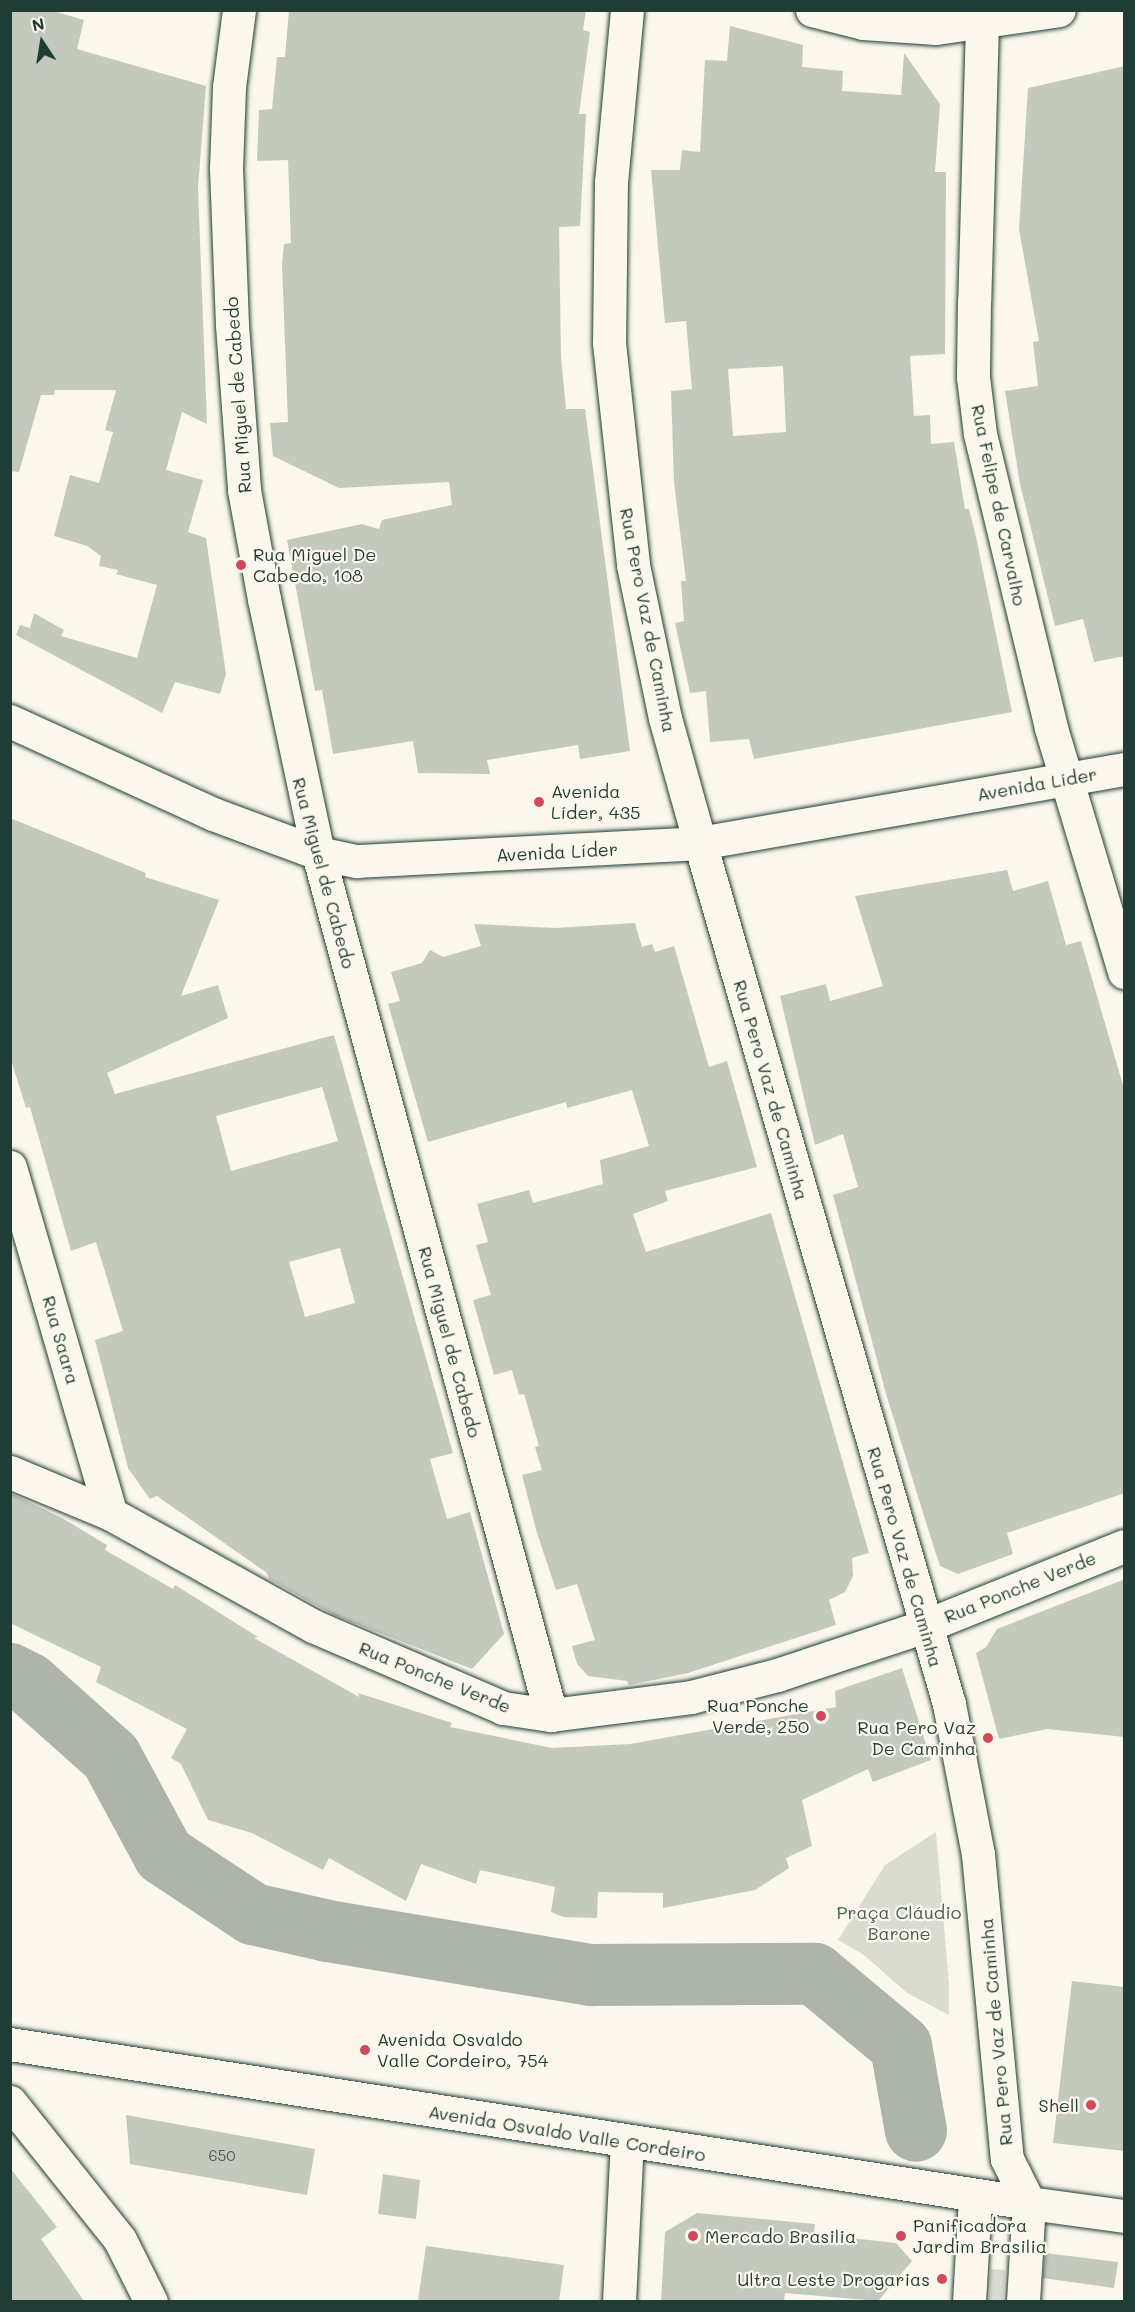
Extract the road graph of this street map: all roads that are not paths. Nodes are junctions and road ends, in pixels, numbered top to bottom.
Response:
1 (239, 10) edge
2 (627, 10) edge
3 (812, 10) edge
4 (1059, 10) edge
5 (982, 23) junction
6 (13, 727) edge
7 (1125, 769) edge
8 (1068, 779) junction
9 (700, 843) junction
10 (318, 853) junction
11 (1125, 972) edge
12 (10, 1167) edge
13 (10, 1472) edge
14 (111, 1514) junction
15 (1125, 1546) edge
16 (925, 1626) junction
17 (551, 1715) junction
18 (10, 2044) edge
19 (10, 2102) edge
20 (627, 2141) junction
21 (1007, 2159) junction
22 (975, 2197) junction
23 (1029, 2203) junction
24 (1125, 2216) edge
25 (151, 2301) edge
26 (619, 2301) edge
27 (969, 2301) edge
28 (1023, 2301) edge

1 - 10 street, Rua Miguel de Cabedo
2 - 9 street, Rua Pero Vaz de Caminha
3 - 5 street
4 - 5 street
5 - 8 street, Rua Felipe de Carvalho
6 - 10 street, Avenida Líder
7 - 8 street, Avenida Líder
8 - 9 street, Avenida Líder
8 - 11 street, Rua Felipe de Carvalho
9 - 10 street, Avenida Líder
9 - 16 street, Rua Pero Vaz de Caminha
10 - 17 street, Rua Miguel de Cabedo
12 - 14 street, Rua Saara
13 - 14 street, Rua Ponche Verde
14 - 17 street, Rua Ponche Verde
15 - 16 street, Rua Ponche Verde
16 - 17 street, Rua Ponche Verde
16 - 21 street, Rua Pero Vaz de Caminha
18 - 20 street, Avenida Osvaldo Valle Cordeiro
19 - 25 street
20 - 22 street, Avenida Osvaldo Valle Cordeiro
20 - 26 street
21 - 22 street, Rua Pero Vaz de Caminha
21 - 23 street, Rua Pero Vaz de Caminha
22 - 23 street, Avenida Osvaldo Valle Cordeiro
22 - 27 street
23 - 24 street, Avenida Osvaldo Valle Cordeiro
23 - 28 street

